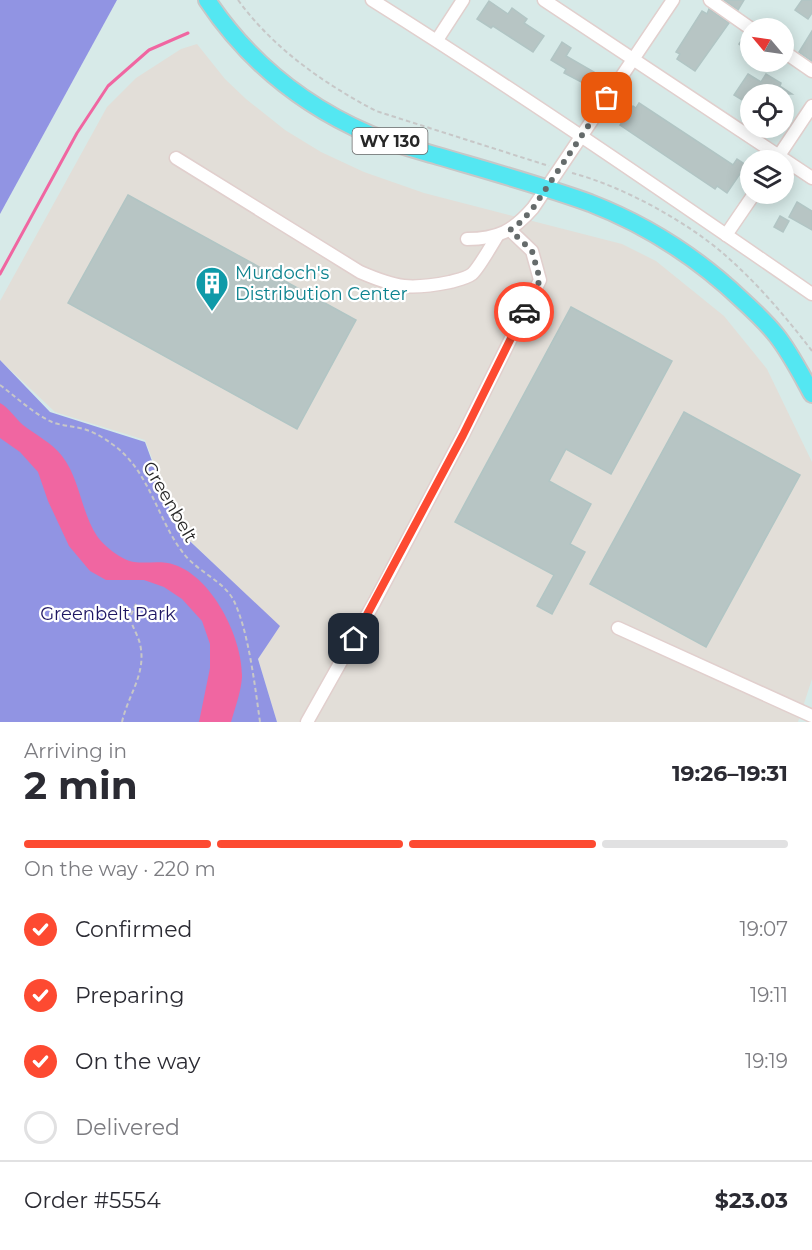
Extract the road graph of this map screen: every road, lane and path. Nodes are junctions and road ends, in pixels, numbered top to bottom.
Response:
1 (207, 0) edge
2 (372, 0) edge
3 (463, 0) edge
4 (544, 0) edge
5 (673, 0) edge
6 (710, 0) edge
7 (740, 21) edge
8 (437, 40) junction
9 (633, 59) junction
10 (794, 59) edge
11 (812, 71) edge
12 (812, 106) edge
13 (581, 136) junction
14 (765, 150) edge
15 (782, 150) edge
16 (176, 159) dead end
17 (794, 168) edge
18 (812, 178) edge
19 (546, 188) junction
20 (747, 204) edge
21 (504, 233) junction
22 (726, 235) junction
23 (467, 239) dead end
24 (812, 294) edge
25 (0, 385) edge
26 (812, 394) edge
27 (136, 604) dead end
28 (618, 628) dead end
29 (812, 716) edge
30 (313, 719) edge
31 (122, 722) edge
32 (260, 722) edge

1 - 19 main road, WY 130
2 - 8 street
3 - 8 street
4 - 9 street
5 - 9 street
6 - 7 street
8 - 13 street
9 - 13 street
9 - 14 street
10 - 11 street
12 - 15 street
13 - 19 street
13 - 22 street
16 - 21 street
17 - 18 street
19 - 21 street
19 - 26 main road, WY 130
20 - 22 street
21 - 23 street
21 - 30 street
22 - 24 street
25 - 32 path, Greenbelt
27 - 31 path
28 - 29 street

